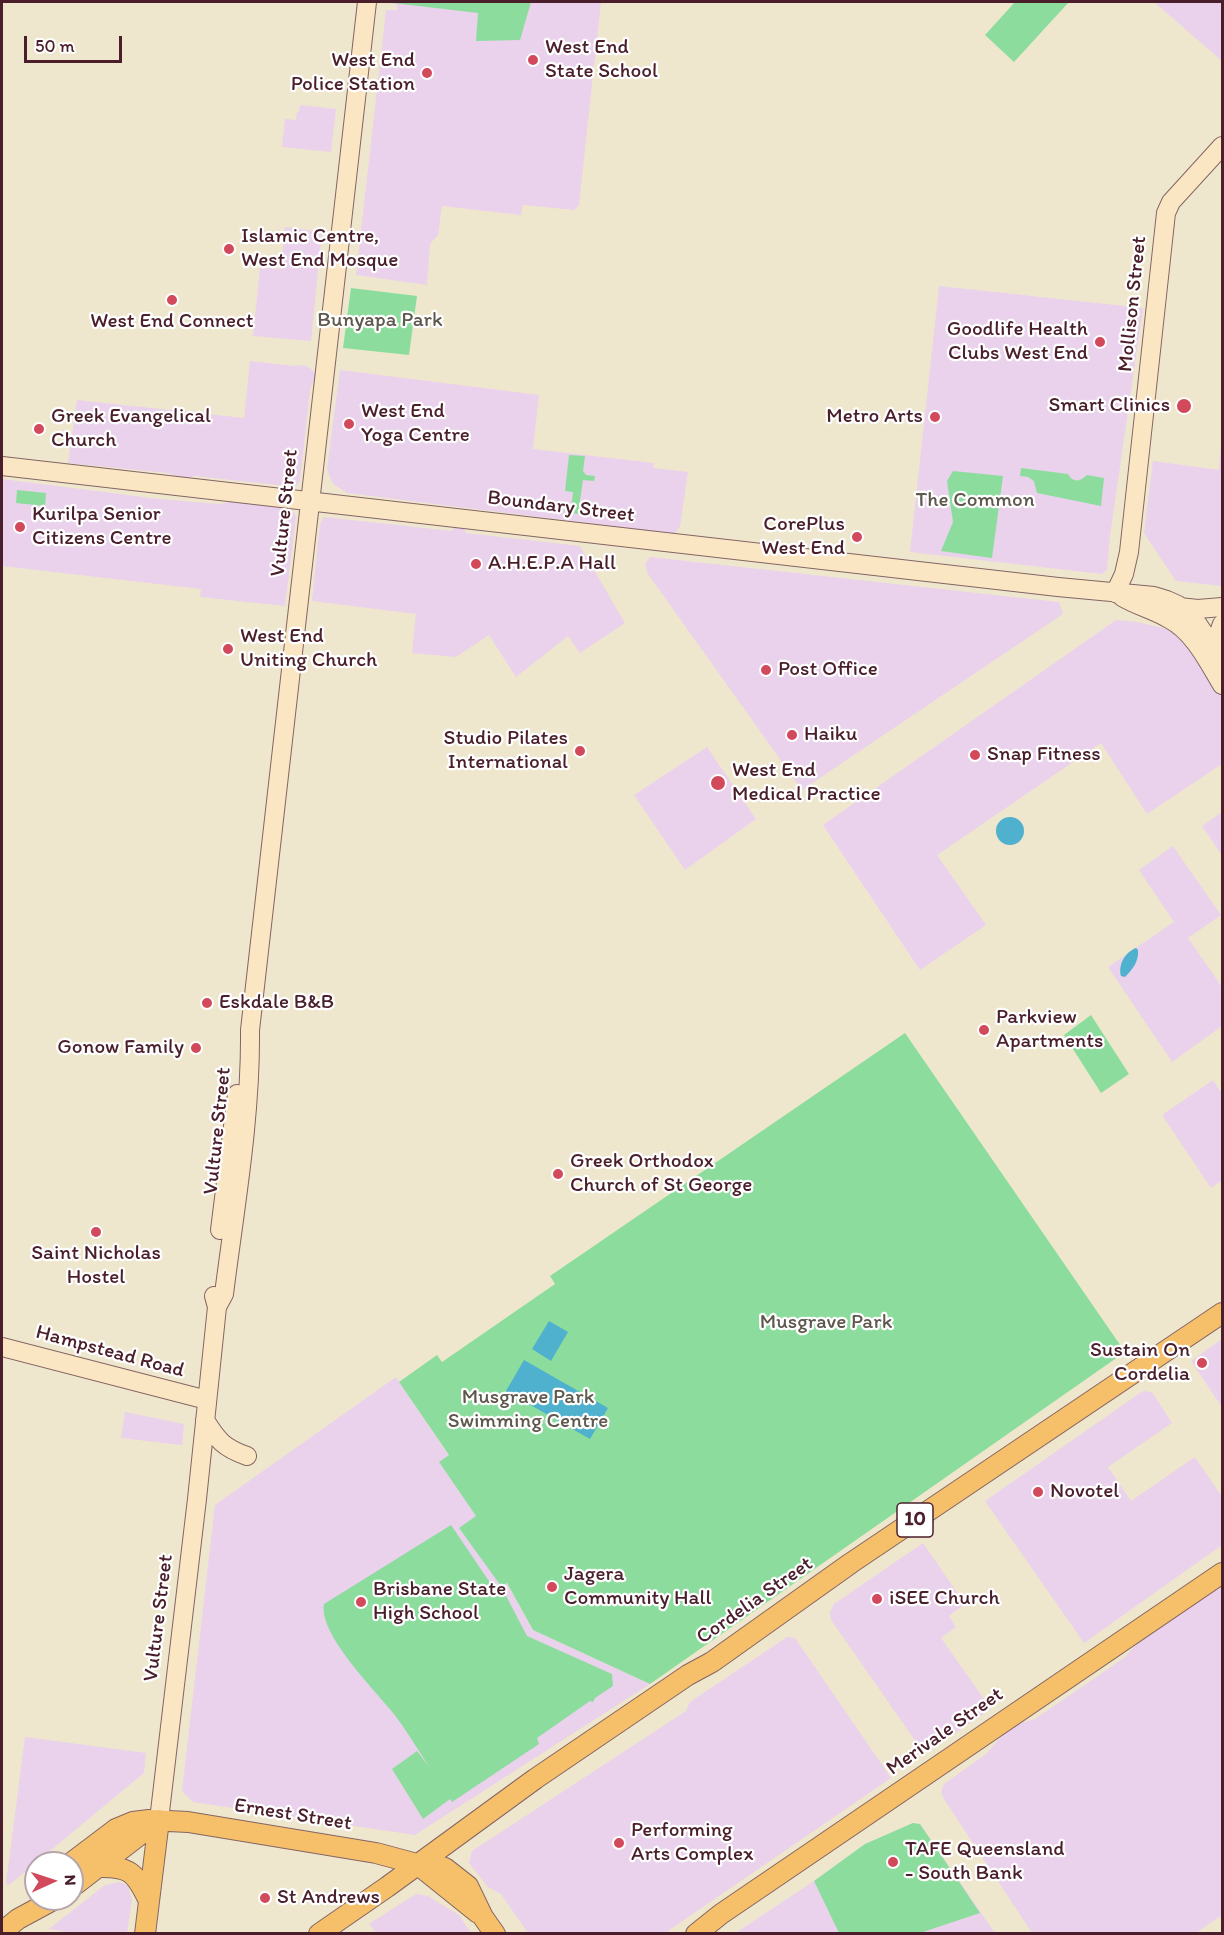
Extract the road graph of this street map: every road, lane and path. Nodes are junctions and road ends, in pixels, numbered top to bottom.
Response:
1 (366, 2) edge
2 (1222, 146) edge
3 (2, 466) edge
4 (310, 500) junction
5 (1115, 593) junction
6 (1179, 607) junction
7 (1222, 608) edge
8 (1222, 624) edge
9 (1220, 656) edge
10 (1222, 685) edge
11 (1222, 1313) edge
12 (2, 1347) edge
13 (207, 1400) junction
14 (205, 1420) junction
15 (247, 1456) dead end
16 (1222, 1573) edge
17 (159, 1820) junction
18 (84, 1853) edge
19 (417, 1864) junction
20 (98, 1867) junction
21 (84, 1878) edge
22 (148, 1899) junction
23 (24, 1911) edge
24 (33, 1911) edge
25 (18, 1919) junction
26 (2, 1932) edge
27 (145, 1934) edge
28 (319, 1934) edge
29 (495, 1934) edge
30 (696, 1934) edge

1 - 4 main road, Vulture Street
2 - 5 main road, Mollison Street
3 - 4 main road, Boundary Street
4 - 5 main road, Boundary Street
4 - 13 main road, Vulture Street
5 - 6 main road, Boundary Street
5 - 10 main road
6 - 7 main road
6 - 9 main road
8 - 9 main road
11 - 19 main road, Cordelia Street / 10
12 - 13 main road, Hampstead Road
13 - 14 main road, Vulture Street
14 - 15 main road
14 - 17 main road, Vulture Street
16 - 30 main road, Merivale Street
17 - 18 main road, Ernest Street
17 - 19 main road, Ernest Street
17 - 20 main road
17 - 22 main road, Vulture Street
19 - 28 main road, Cordelia Street / 10
19 - 29 main road, Ernest Street
20 - 21 main road
20 - 22 main road
22 - 27 main road, Vulture Street
23 - 25 main road
24 - 25 main road
25 - 26 main road

